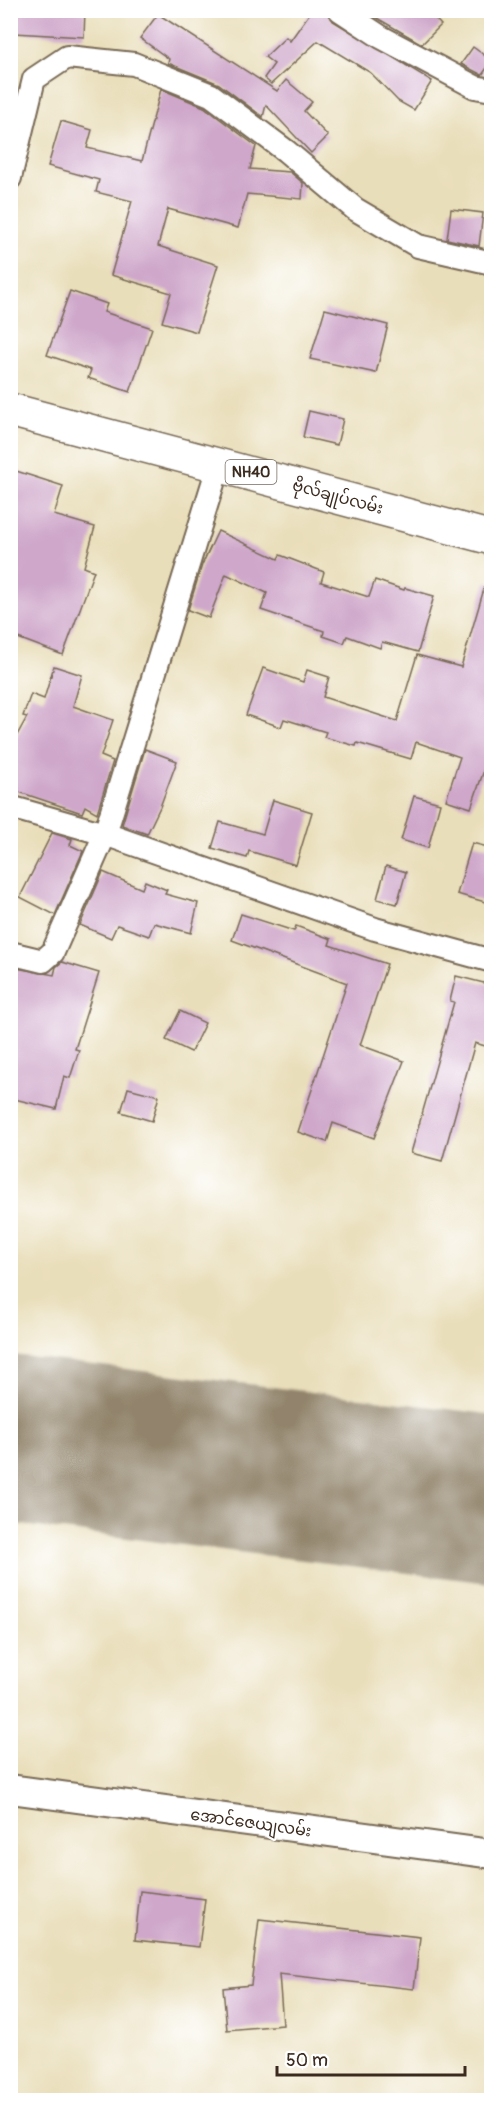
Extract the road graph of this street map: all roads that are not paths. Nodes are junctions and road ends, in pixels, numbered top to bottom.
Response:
1 (339, 10) edge
2 (492, 90) edge
3 (10, 178) edge
4 (492, 263) edge
5 (10, 410) edge
6 (219, 464) junction
7 (492, 538) edge
8 (10, 807) edge
9 (105, 834) junction
10 (10, 953) edge
11 (492, 961) edge
12 (10, 1790) edge
13 (492, 1854) edge

1 - 2 street
3 - 4 street
5 - 6 highway, ဗိုလ်ချုပ်လမ်း / NH40
6 - 7 highway, ဗိုလ်ချုပ်လမ်း / NH40
6 - 9 street
8 - 9 street
9 - 10 street
9 - 11 street
12 - 13 street, အောင်ဇေယျလမ်း

